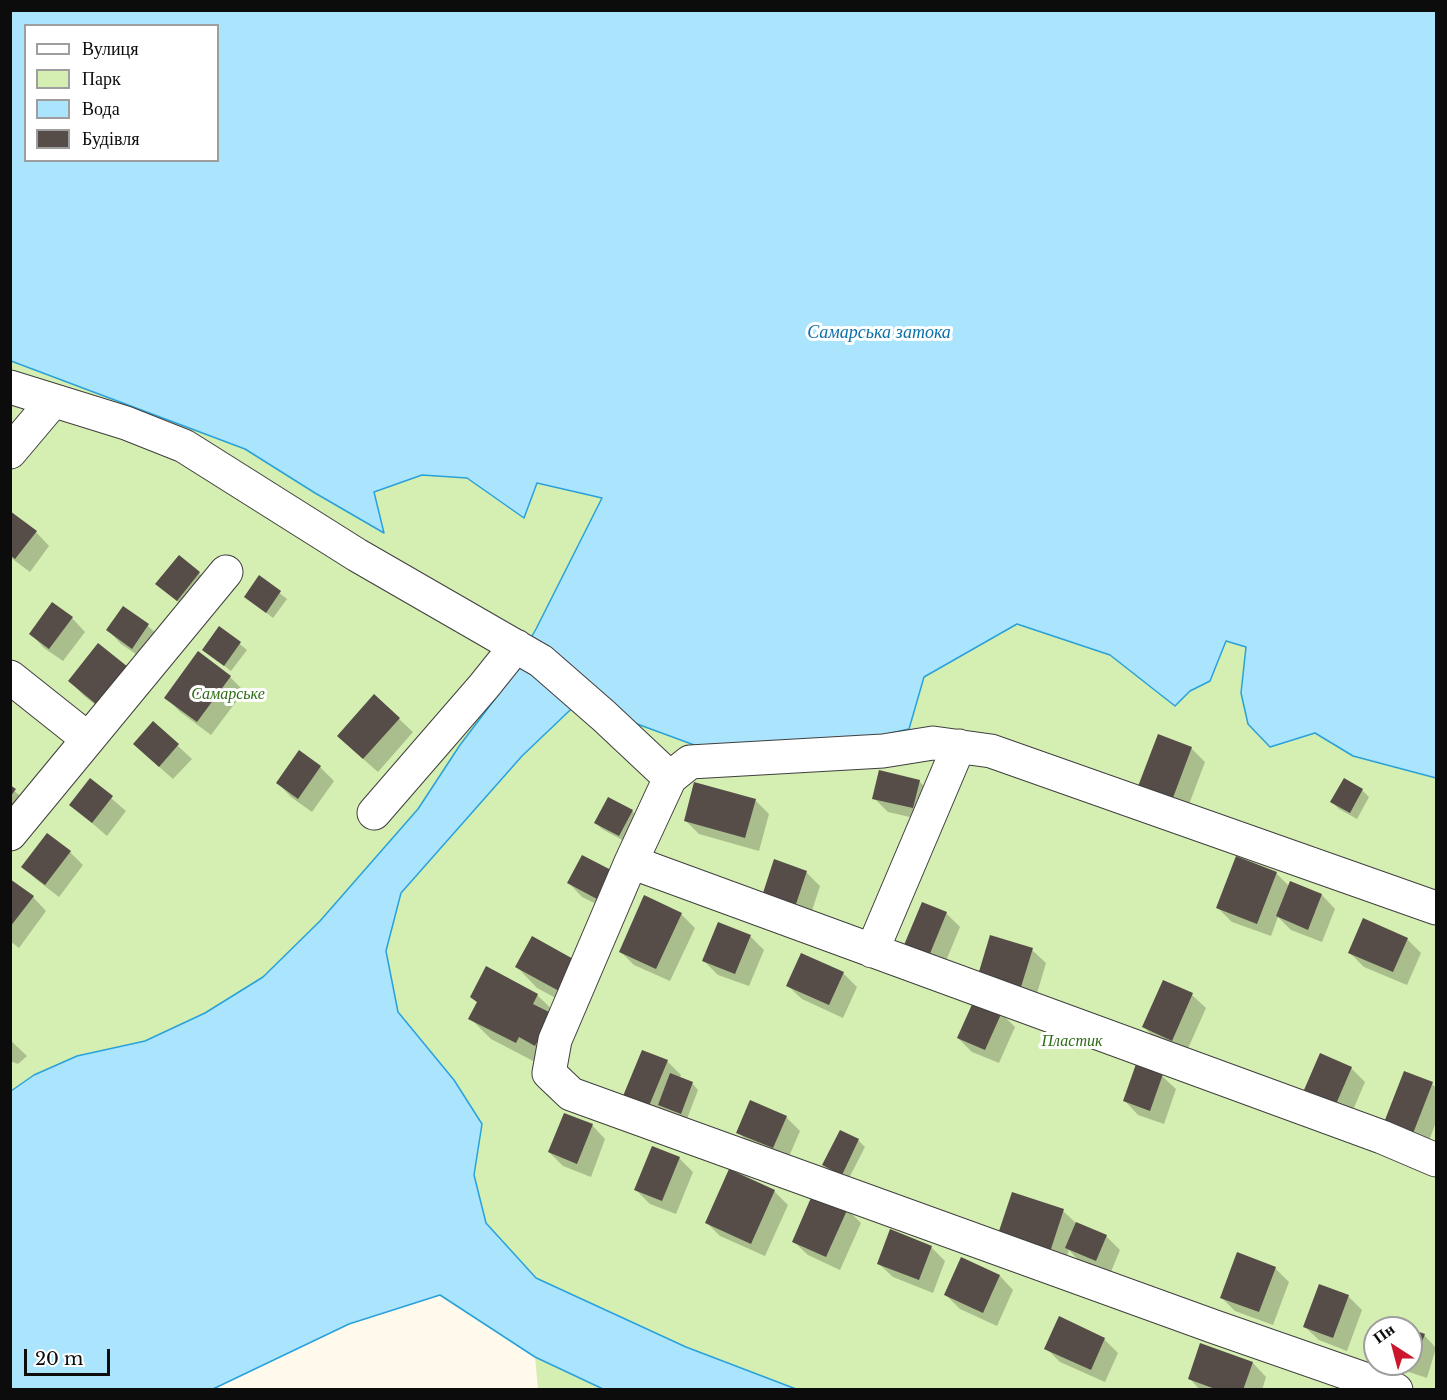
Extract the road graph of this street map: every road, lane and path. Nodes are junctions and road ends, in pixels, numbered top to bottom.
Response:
1 (10, 387) edge
2 (53, 401) junction
3 (10, 452) edge
4 (226, 572) dead end
5 (529, 653) junction
6 (10, 676) edge
7 (87, 740) junction
8 (959, 746) junction
9 (670, 778) junction
10 (374, 813) dead end
11 (10, 834) edge
12 (631, 862) junction
13 (1437, 908) edge
14 (872, 951) junction
15 (1437, 1160) edge
16 (1396, 1389) edge

1 - 2 lane
2 - 3 lane
2 - 5 lane
4 - 7 lane
5 - 9 lane
5 - 10 lane
6 - 7 lane
7 - 11 lane
8 - 9 lane
8 - 13 lane
8 - 14 lane
9 - 12 lane
12 - 14 lane
12 - 16 lane
14 - 15 lane

